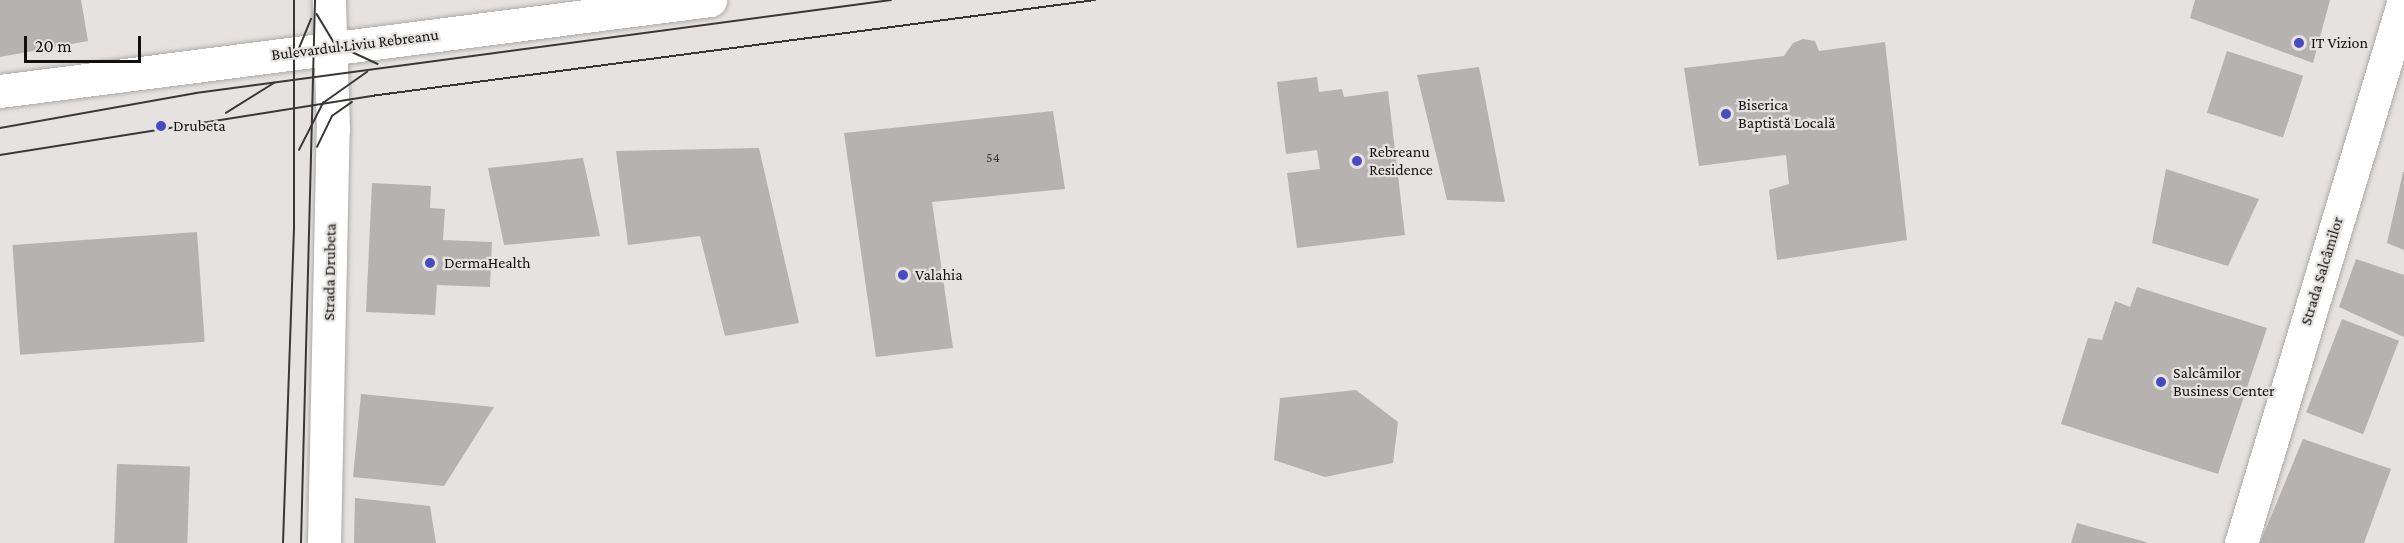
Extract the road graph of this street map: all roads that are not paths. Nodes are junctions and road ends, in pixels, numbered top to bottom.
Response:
1 (329, 0) edge
2 (710, 0) edge
3 (2404, 0) edge
4 (331, 47) junction
5 (0, 91) edge
6 (324, 543) edge
7 (2241, 543) edge

1 - 4 street, Strada Drubeta
2 - 4 street, Bulevardul Liviu Rebreanu
3 - 7 street, Strada Salcâmilor
4 - 5 street, Bulevardul Liviu Rebreanu
4 - 6 street, Strada Drubeta

